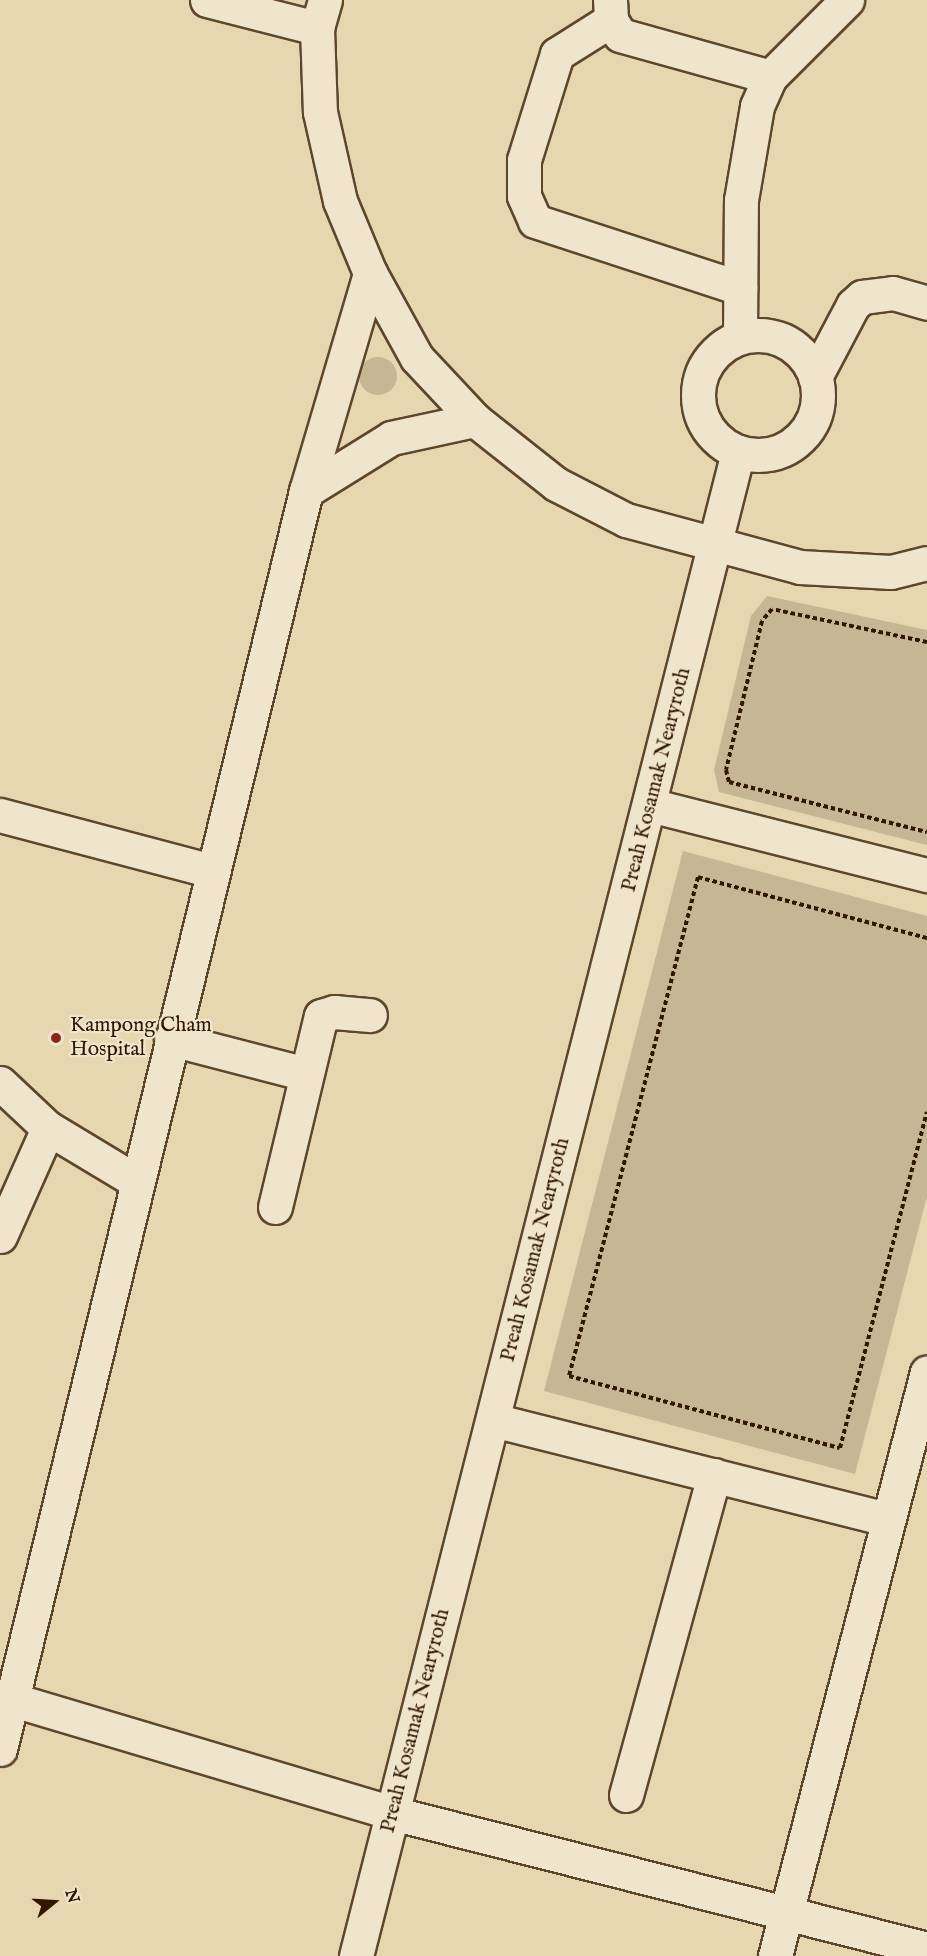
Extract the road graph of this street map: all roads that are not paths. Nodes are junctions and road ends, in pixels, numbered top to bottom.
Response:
1 (207, 0) edge
2 (847, 0) edge
3 (611, 10) edge
4 (321, 14) edge
5 (770, 77) junction
6 (370, 273) junction
7 (740, 288) junction
8 (927, 303) edge
9 (740, 337) junction
10 (815, 377) junction
11 (475, 420) junction
12 (738, 452) junction
13 (306, 490) junction
14 (717, 545) junction
15 (927, 563) edge
16 (650, 805) junction
17 (0, 816) edge
18 (212, 871) junction
19 (927, 875) edge
20 (370, 1015) dead end
21 (171, 1039) junction
22 (306, 1074) junction
23 (0, 1083) edge
24 (48, 1128) junction
25 (136, 1181) junction
26 (8, 1203) edge
27 (275, 1207) dead end
28 (0, 1236) edge
29 (927, 1372) edge
30 (493, 1420) junction
31 (714, 1476) junction
32 (888, 1519) junction
33 (7, 1698) edge
34 (0, 1749) edge
35 (626, 1795) dead end
36 (392, 1813) junction
37 (786, 1913) junction
38 (927, 1949) edge
39 (356, 1956) edge
40 (775, 1956) edge

1 - 4 street
2 - 5 street
3 - 5 street
3 - 7 street
4 - 6 street
5 - 7 street
6 - 11 street
6 - 13 street
7 - 9 street
8 - 10 street
9 - 10 street
9 - 12 street
10 - 12 street
11 - 13 street
11 - 14 street
12 - 14 street, Preah Kosamak Nearyroth
13 - 18 street
14 - 15 street
14 - 16 street, Preah Kosamak Nearyroth
16 - 19 street
16 - 30 street, Preah Kosamak Nearyroth
17 - 18 street
18 - 21 street
20 - 22 street
21 - 22 street
21 - 25 street
22 - 27 street
23 - 24 street
24 - 25 street
24 - 26 street
25 - 33 street
26 - 28 street
29 - 32 street
30 - 31 street
30 - 36 street, Preah Kosamak Nearyroth
31 - 32 street
31 - 35 street
32 - 37 street
33 - 34 street
33 - 36 street
36 - 37 street
36 - 39 street, Preah Kosamak Nearyroth
37 - 38 street
37 - 40 street

